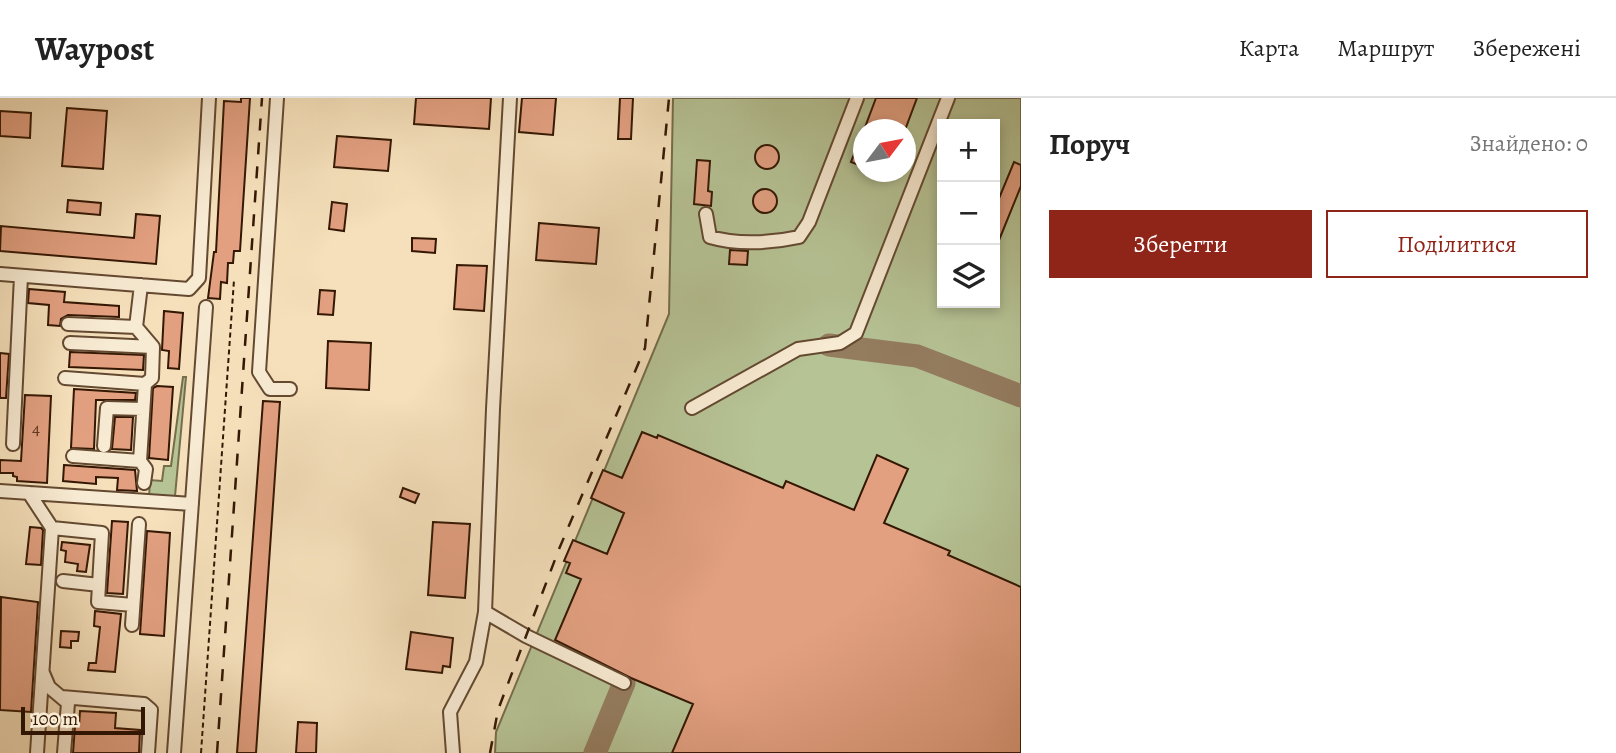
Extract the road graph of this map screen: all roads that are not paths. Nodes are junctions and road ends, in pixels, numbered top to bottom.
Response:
1 (209, 98) edge
2 (277, 98) edge
3 (510, 98) edge
4 (857, 98) edge
5 (948, 98) edge
6 (706, 214) dead end
7 (0, 274) edge
8 (21, 276) junction
9 (141, 285) junction
10 (206, 307) dead end
11 (68, 324) dead end
12 (136, 327) junction
13 (70, 342) dead end
14 (153, 347) junction
15 (65, 378) dead end
16 (145, 384) junction
17 (290, 389) dead end
18 (0, 402) edge
19 (15, 404) junction
20 (691, 408) dead end
21 (143, 409) junction
22 (13, 444) dead end
23 (104, 446) dead end
24 (73, 456) dead end
25 (148, 466) junction
26 (144, 483) dead end
27 (0, 491) edge
28 (29, 493) junction
29 (192, 504) junction
30 (139, 524) dead end
31 (52, 528) junction
32 (63, 581) dead end
33 (99, 585) junction
34 (133, 604) junction
35 (485, 612) junction
36 (132, 625) dead end
37 (42, 671) junction
38 (624, 683) dead end
39 (62, 697) junction
40 (452, 752) edge
41 (37, 753) edge
42 (64, 753) edge
43 (148, 753) edge
44 (174, 753) edge
45 (438, 753) edge

1 - 9 street
2 - 17 street
3 - 35 street
4 - 6 street
5 - 20 street
7 - 8 street
8 - 9 street
8 - 19 street
9 - 12 street
10 - 29 street
11 - 12 street
12 - 14 street
13 - 14 street
14 - 16 street
15 - 16 street
16 - 21 street
18 - 19 street
19 - 22 street
21 - 23 street
21 - 25 street
24 - 25 street
25 - 26 street
27 - 28 street
28 - 29 street
28 - 31 street
29 - 44 street
30 - 34 street
31 - 33 street
31 - 37 street
32 - 33 street
33 - 34 street
34 - 36 street
35 - 38 street
35 - 40 street
37 - 39 street
37 - 41 street
39 - 42 street
39 - 43 street
40 - 45 street

